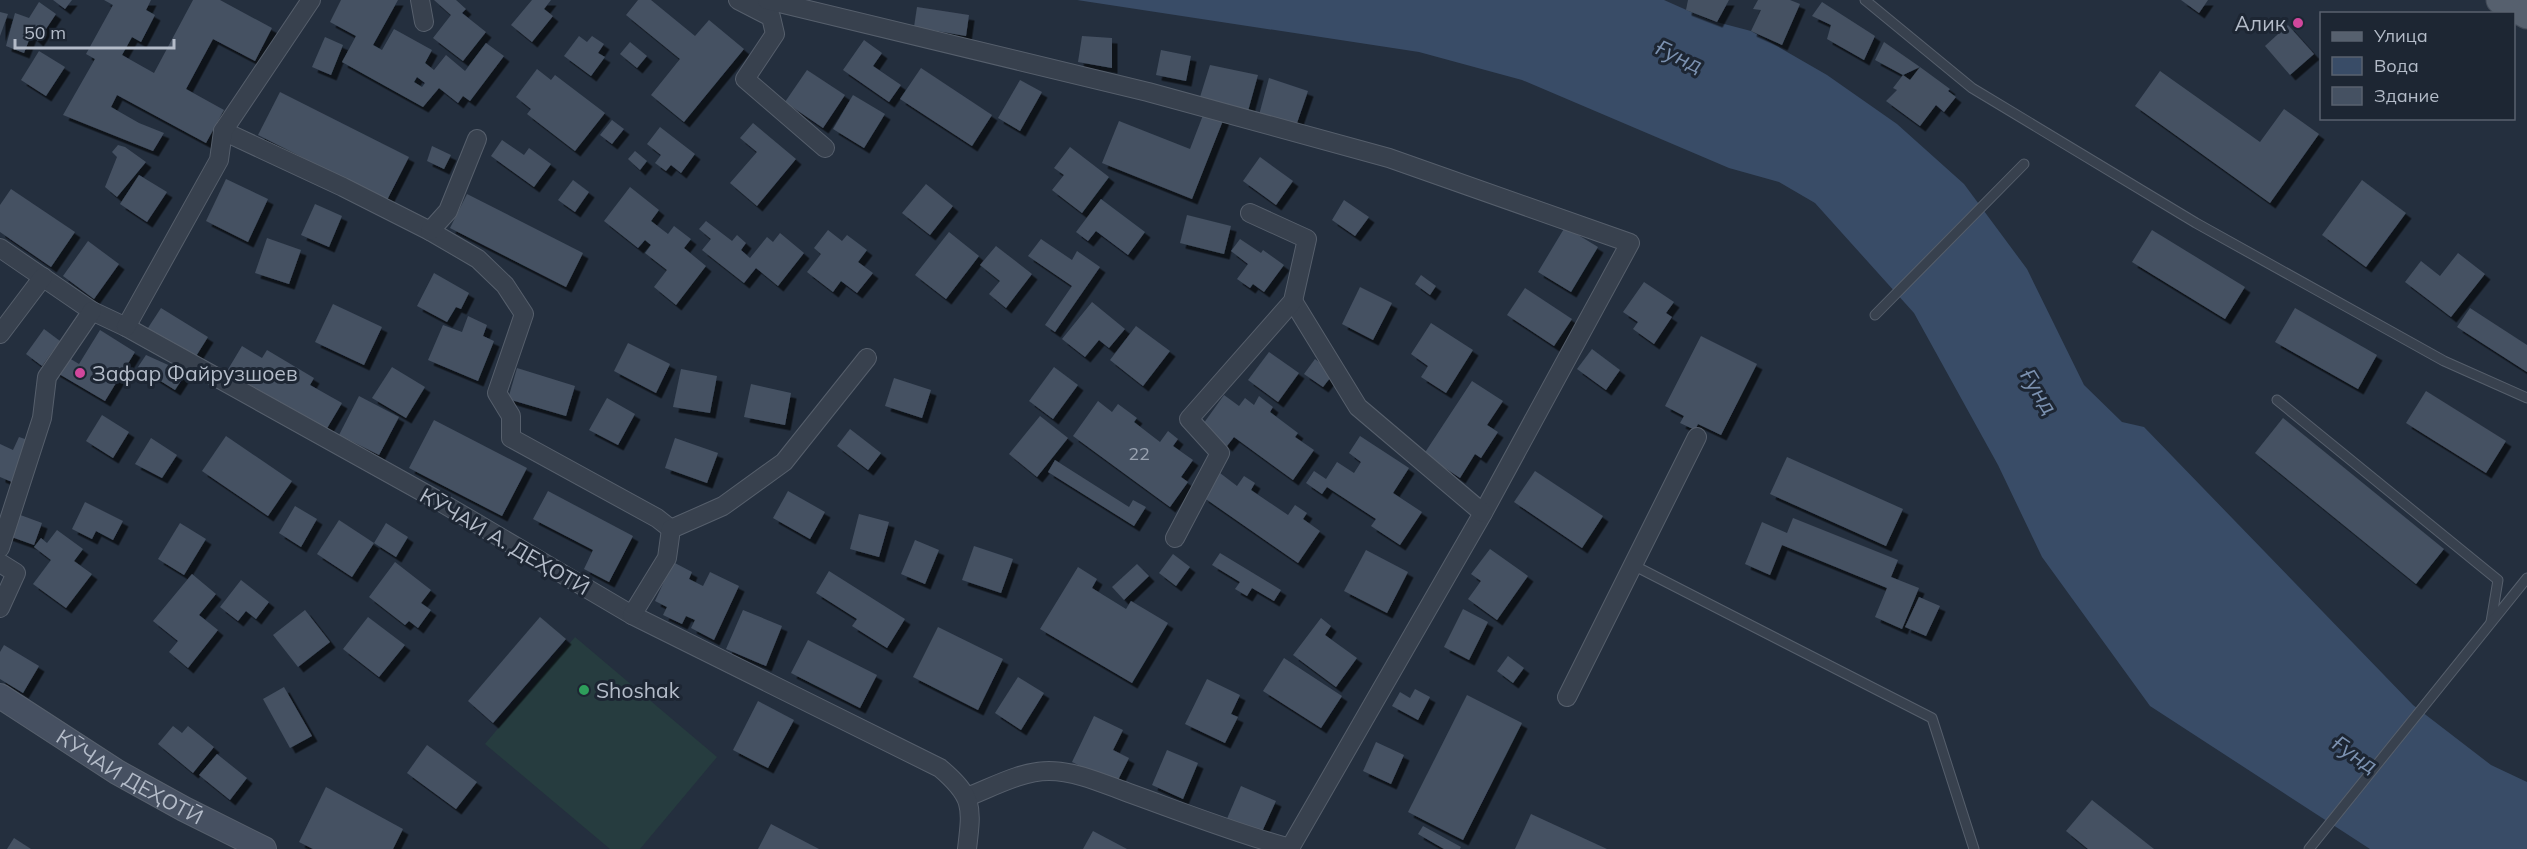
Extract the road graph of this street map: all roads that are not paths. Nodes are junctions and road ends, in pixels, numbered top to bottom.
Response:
1 (311, 0) edge
2 (420, 0) edge
3 (738, 0) edge
4 (767, 0) edge
5 (1865, 0) edge
6 (2500, 0) edge
7 (2527, 15) edge
8 (424, 22) dead end
9 (223, 131) junction
10 (477, 139) dead end
11 (825, 148) dead end
12 (2024, 164) dead end
13 (1250, 213) dead end
14 (430, 231) junction
15 (0, 248) edge
16 (43, 277) junction
17 (1293, 301) junction
18 (92, 311) junction
19 (1875, 315) dead end
20 (126, 327) junction
21 (0, 334) edge
22 (867, 358) dead end
23 (2527, 398) edge
24 (2277, 400) dead end
25 (1697, 437) dead end
26 (1484, 513) junction
27 (671, 529) junction
28 (1175, 538) dead end
29 (0, 548) edge
30 (0, 562) edge
31 (1633, 565) junction
32 (2527, 578) edge
33 (0, 608) edge
34 (632, 615) junction
35 (2491, 624) junction
36 (0, 696) edge
37 (1567, 698) dead end
38 (967, 797) junction
39 (264, 849) edge
40 (967, 849) edge
41 (1974, 849) edge
42 (2308, 849) edge

1 - 9 street
2 - 8 street
3 - 11 street
4 - 26 street
5 - 23 lane
6 - 7 main road
9 - 14 street
9 - 20 street
10 - 14 street
12 - 19 lane
13 - 17 street
14 - 27 street
15 - 16 street, КӮЧАИ А. ДЕҲОТӢ
16 - 18 street, КӮЧАИ А. ДЕҲОТӢ
16 - 21 street
17 - 26 street
17 - 28 street
18 - 20 street, КӮЧАИ А. ДЕҲОТӢ
18 - 29 street
20 - 34 street, КӮЧАИ А. ДЕҲОТӢ
22 - 27 street
24 - 35 lane
25 - 31 street
26 - 38 street
27 - 34 street
30 - 33 street
31 - 37 street
31 - 41 lane
32 - 35 lane
34 - 38 street, КӮЧАИ А. ДЕҲОТӢ
35 - 42 lane
36 - 39 main road, КӮЧАИ ДЕҲОТӢ
38 - 40 street

